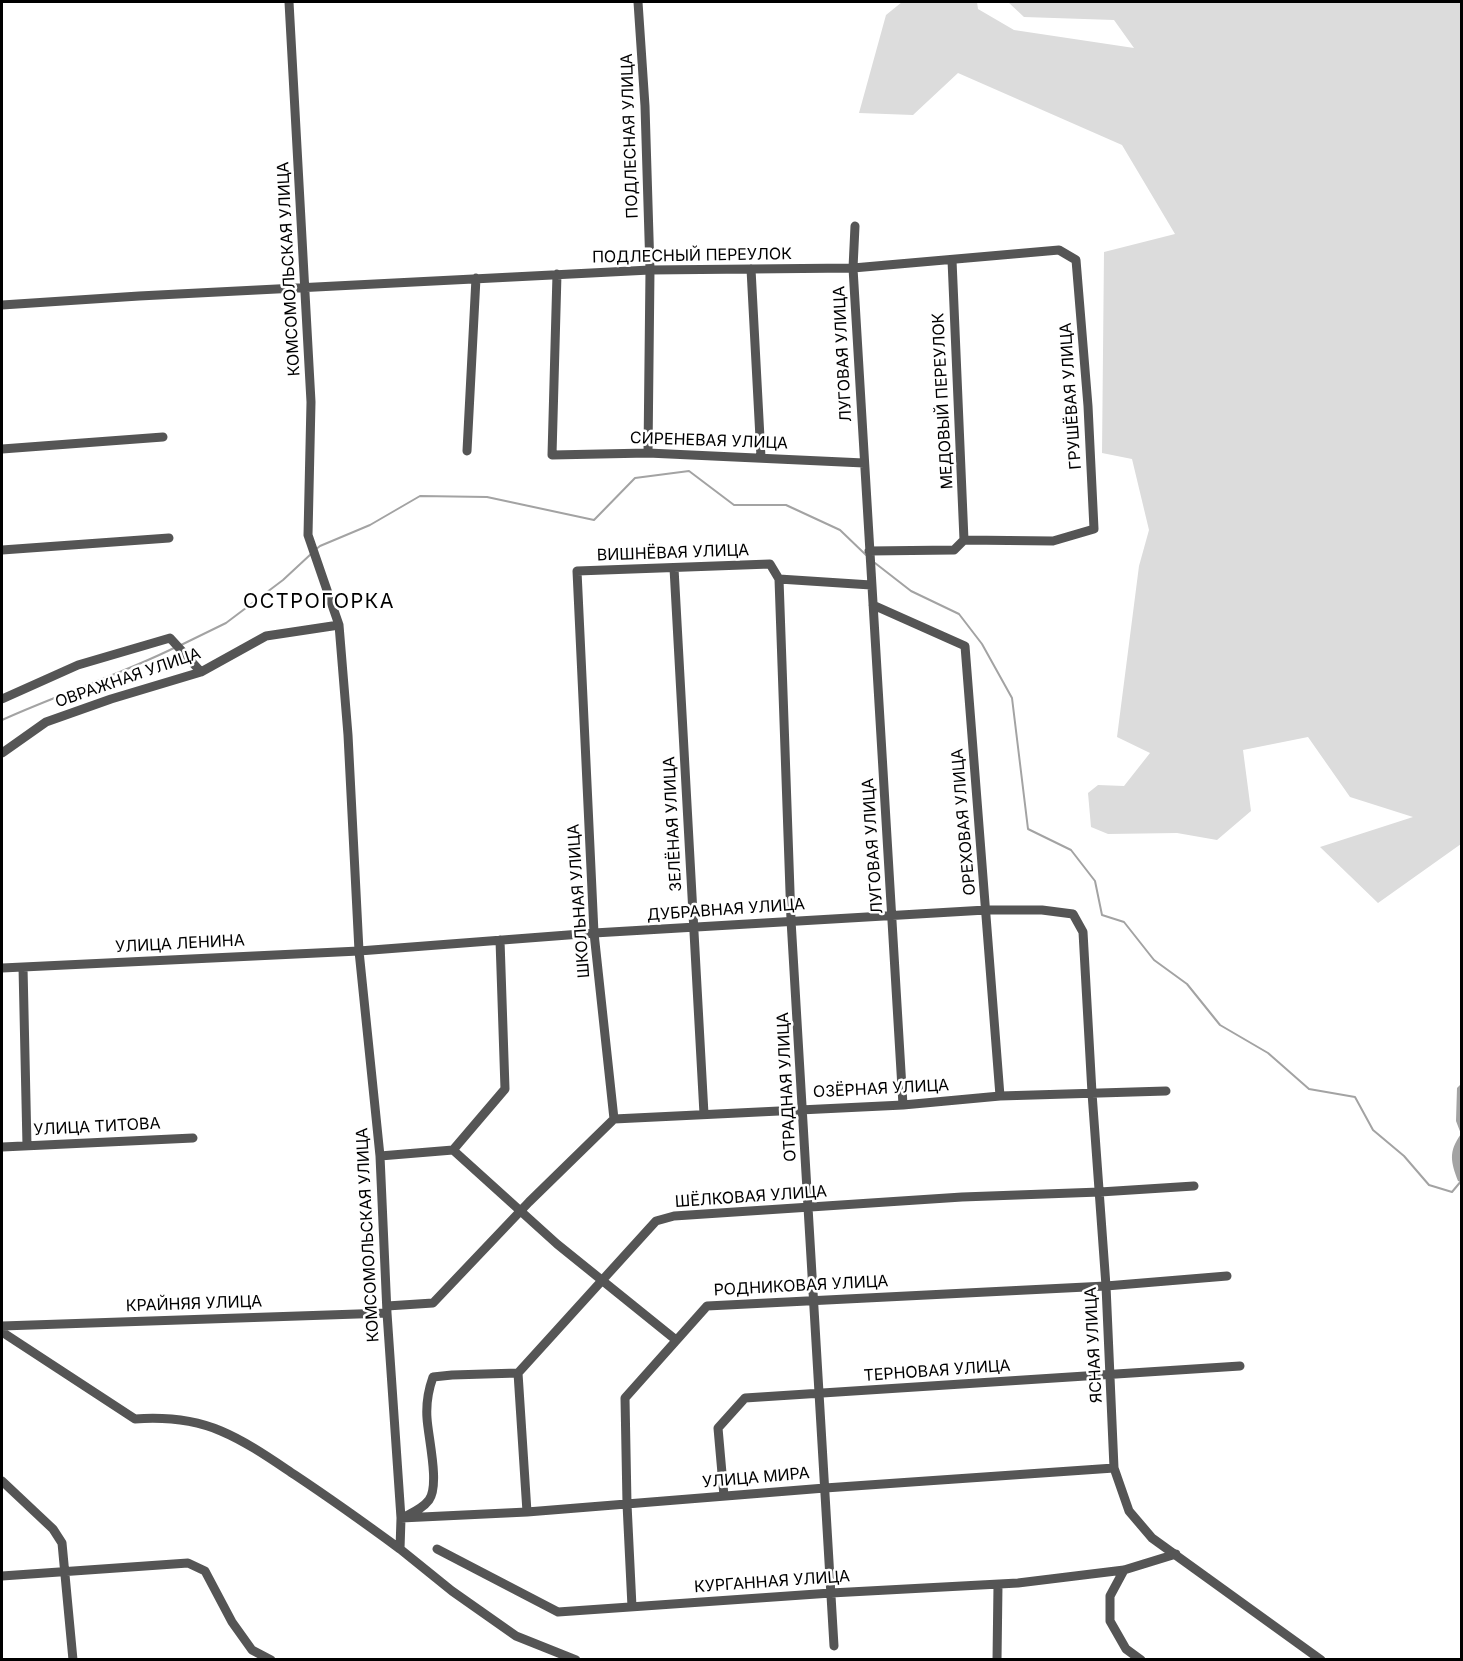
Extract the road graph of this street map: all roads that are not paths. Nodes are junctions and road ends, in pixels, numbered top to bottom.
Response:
1 (289, 2) edge
2 (638, 2) edge
3 (855, 226) dead end
4 (952, 260) junction
5 (1076, 260) joint
6 (852, 268) junction
7 (751, 269) junction
8 (650, 270) junction
9 (557, 274) junction
10 (476, 278) junction
11 (305, 288) junction
12 (2, 305) edge
13 (163, 437) dead end
14 (2, 449) edge
15 (467, 451) dead end
16 (648, 453) junction
17 (761, 457) junction
18 (864, 462) junction
19 (169, 538) dead end
20 (964, 540) junction
21 (2, 550) edge
22 (870, 552) junction
23 (674, 568) junction
24 (779, 579) junction
25 (872, 585) junction
26 (873, 605) junction
27 (339, 625) junction
28 (201, 672) junction
29 (581, 680) joint
30 (2, 699) edge
31 (2, 753) edge
32 (986, 910) junction
33 (892, 915) junction
34 (791, 920) junction
35 (693, 928) junction
36 (1083, 932) joint
37 (594, 933) junction
38 (500, 940) junction
39 (359, 951) junction
40 (23, 967) junction
41 (2, 968) edge
42 (1166, 1091) dead end
43 (1092, 1093) junction
44 (1000, 1096) junction
45 (903, 1105) junction
46 (803, 1108) junction
47 (704, 1114) junction
48 (614, 1119) junction
49 (193, 1137) dead end
50 (27, 1146) junction
51 (2, 1147) edge
52 (453, 1150) junction
53 (380, 1156) junction
54 (1194, 1186) dead end
55 (1100, 1192) junction
56 (809, 1208) junction
57 (521, 1211) junction
58 (1227, 1276) dead end
59 (602, 1280) junction
60 (1106, 1286) junction
61 (814, 1300) junction
62 (387, 1310) junction
63 (2, 1326) edge
64 (2, 1332) edge
65 (676, 1340) junction
66 (1240, 1366) dead end
67 (518, 1373) junction
68 (1111, 1375) junction
69 (820, 1393) junction
70 (1114, 1468) junction
71 (2, 1481) edge
72 (825, 1488) junction
73 (724, 1496) junction
74 (627, 1504) junction
75 (527, 1512) junction
76 (401, 1518) junction
77 (400, 1549) junction
78 (437, 1550) dead end
79 (1176, 1554) junction
80 (1124, 1570) junction
81 (66, 1573) junction
82 (2, 1576) edge
83 (998, 1585) junction
84 (831, 1593) junction
85 (632, 1607) junction
86 (834, 1646) dead end
87 (73, 1659) edge
88 (271, 1659) edge
89 (576, 1659) edge
90 (997, 1659) edge
91 (1141, 1659) edge
92 (1321, 1659) edge

1 - 11 street, КОМСОМОЛЬСКАЯ УЛИЦА
2 - 8 street, ПОДЛЕСНАЯ УЛИЦА
3 - 6 street, ЛУГОВАЯ УЛИЦА
4 - 5 street, ПОДЛЕСНЫЙ ПЕРЕУЛОК
4 - 6 street, ПОДЛЕСНЫЙ ПЕРЕУЛОК
4 - 20 street, МЕДОВЫЙ ПЕРЕУЛОК
5 - 20 street, ГРУШЁВАЯ УЛИЦА
6 - 7 street, ПОДЛЕСНЫЙ ПЕРЕУЛОК
6 - 18 street, ЛУГОВАЯ УЛИЦА
7 - 8 street, ПОДЛЕСНЫЙ ПЕРЕУЛОК
7 - 17 street
8 - 9 street, ПОДЛЕСНЫЙ ПЕРЕУЛОК
8 - 16 street, ПОДЛЕСНАЯ УЛИЦА
9 - 10 street, ПОДЛЕСНЫЙ ПЕРЕУЛОК
9 - 16 street, СИРЕНЕВАЯ УЛИЦА
10 - 11 street, ПОДЛЕСНЫЙ ПЕРЕУЛОК
10 - 15 street
11 - 12 street, ПОДЛЕСНЫЙ ПЕРЕУЛОК
11 - 27 street, КОМСОМОЛЬСКАЯ УЛИЦА
13 - 14 street
16 - 17 street, СИРЕНЕВАЯ УЛИЦА
17 - 18 street, СИРЕНЕВАЯ УЛИЦА
18 - 22 street, ЛУГОВАЯ УЛИЦА
19 - 21 street
20 - 22 street
22 - 25 street, ЛУГОВАЯ УЛИЦА
23 - 24 street, ВИШНЁВАЯ УЛИЦА
23 - 29 street, ВИШНЁВАЯ УЛИЦА
23 - 35 street, ЗЕЛЁНАЯ УЛИЦА
24 - 25 street
24 - 34 street, ОТРАДНАЯ УЛИЦА
25 - 26 street, ЛУГОВАЯ УЛИЦА
26 - 32 street, ОРЕХОВАЯ УЛИЦА
26 - 33 street, ЛУГОВАЯ УЛИЦА
27 - 28 street, ОВРАЖНАЯ УЛИЦА
27 - 39 street, КОМСОМОЛЬСКАЯ УЛИЦА
28 - 30 street, ОВРАЖНАЯ УЛИЦА
28 - 31 street, ОВРАЖНАЯ УЛИЦА
29 - 37 street, ШКОЛЬНАЯ УЛИЦА
32 - 33 street, ДУБРАВНАЯ УЛИЦА
32 - 36 street, ДУБРАВНАЯ УЛИЦА
32 - 44 street, ОРЕХОВАЯ УЛИЦА
33 - 34 street, ДУБРАВНАЯ УЛИЦА
33 - 45 street, ЛУГОВАЯ УЛИЦА
34 - 35 street, ДУБРАВНАЯ УЛИЦА
34 - 46 street, ОТРАДНАЯ УЛИЦА
35 - 37 street, ДУБРАВНАЯ УЛИЦА
35 - 47 street, ЗЕЛЁНАЯ УЛИЦА
36 - 43 street, ЯСНАЯ УЛИЦА
37 - 38 street, ДУБРАВНАЯ УЛИЦА
37 - 48 street, ШКОЛЬНАЯ УЛИЦА
38 - 39 street, ДУБРАВНАЯ УЛИЦА
38 - 52 street
39 - 40 street, УЛИЦА ЛЕНИНА
39 - 53 street, КОМСОМОЛЬСКАЯ УЛИЦА
40 - 41 street, УЛИЦА ЛЕНИНА
40 - 50 street
42 - 43 street, ОЗЁРНАЯ УЛИЦА
43 - 44 street, ОЗЁРНАЯ УЛИЦА
43 - 55 street, ЯСНАЯ УЛИЦА
44 - 45 street, ОЗЁРНАЯ УЛИЦА
45 - 46 street, ОЗЁРНАЯ УЛИЦА
46 - 47 street, ОЗЁРНАЯ УЛИЦА
46 - 56 street, ОТРАДНАЯ УЛИЦА
47 - 48 street, ОЗЁРНАЯ УЛИЦА
48 - 57 street
49 - 50 street, УЛИЦА ТИТОВА
50 - 51 street, УЛИЦА ТИТОВА
52 - 53 street
52 - 57 street
53 - 62 street, КОМСОМОЛЬСКАЯ УЛИЦА
54 - 55 street, ШЁЛКОВАЯ УЛИЦА
55 - 56 street, ШЁЛКОВАЯ УЛИЦА
55 - 60 street, ЯСНАЯ УЛИЦА
56 - 59 street, ШЁЛКОВАЯ УЛИЦА
56 - 61 street, ОТРАДНАЯ УЛИЦА
57 - 59 street
57 - 62 street
58 - 60 street, РОДНИКОВАЯ УЛИЦА
59 - 65 street
59 - 67 street, ШЁЛКОВАЯ УЛИЦА
60 - 61 street, РОДНИКОВАЯ УЛИЦА
60 - 68 street, ЯСНАЯ УЛИЦА
61 - 65 street, РОДНИКОВАЯ УЛИЦА
61 - 69 street, ОТРАДНАЯ УЛИЦА
62 - 63 street, КРАЙНЯЯ УЛИЦА
62 - 76 street, КОМСОМОЛЬСКАЯ УЛИЦА
64 - 77 street
65 - 74 street, РОДНИКОВАЯ УЛИЦА
66 - 68 street, ТЕРНОВАЯ УЛИЦА
67 - 75 street
67 - 76 street
68 - 69 street, ТЕРНОВАЯ УЛИЦА
68 - 70 street, ЯСНАЯ УЛИЦА
69 - 72 street, ОТРАДНАЯ УЛИЦА
69 - 73 street, ТЕРНОВАЯ УЛИЦА
70 - 72 street, УЛИЦА МИРА
70 - 79 street, ЯСНАЯ УЛИЦА
71 - 81 street
72 - 73 street, УЛИЦА МИРА
72 - 84 street, ОТРАДНАЯ УЛИЦА
73 - 74 street, УЛИЦА МИРА
74 - 75 street, УЛИЦА МИРА
74 - 85 street, РОДНИКОВАЯ УЛИЦА
75 - 76 street, УЛИЦА МИРА
76 - 77 street, КОМСОМОЛЬСКАЯ УЛИЦА
77 - 89 street
78 - 85 street, КУРГАННАЯ УЛИЦА
79 - 80 street, КУРГАННАЯ УЛИЦА
79 - 92 street, ЯСНАЯ УЛИЦА
80 - 83 street, КУРГАННАЯ УЛИЦА
80 - 91 street
81 - 82 street
81 - 87 street
81 - 88 street
83 - 84 street, КУРГАННАЯ УЛИЦА
83 - 90 street
84 - 85 street, КУРГАННАЯ УЛИЦА
84 - 86 street, ОТРАДНАЯ УЛИЦА

